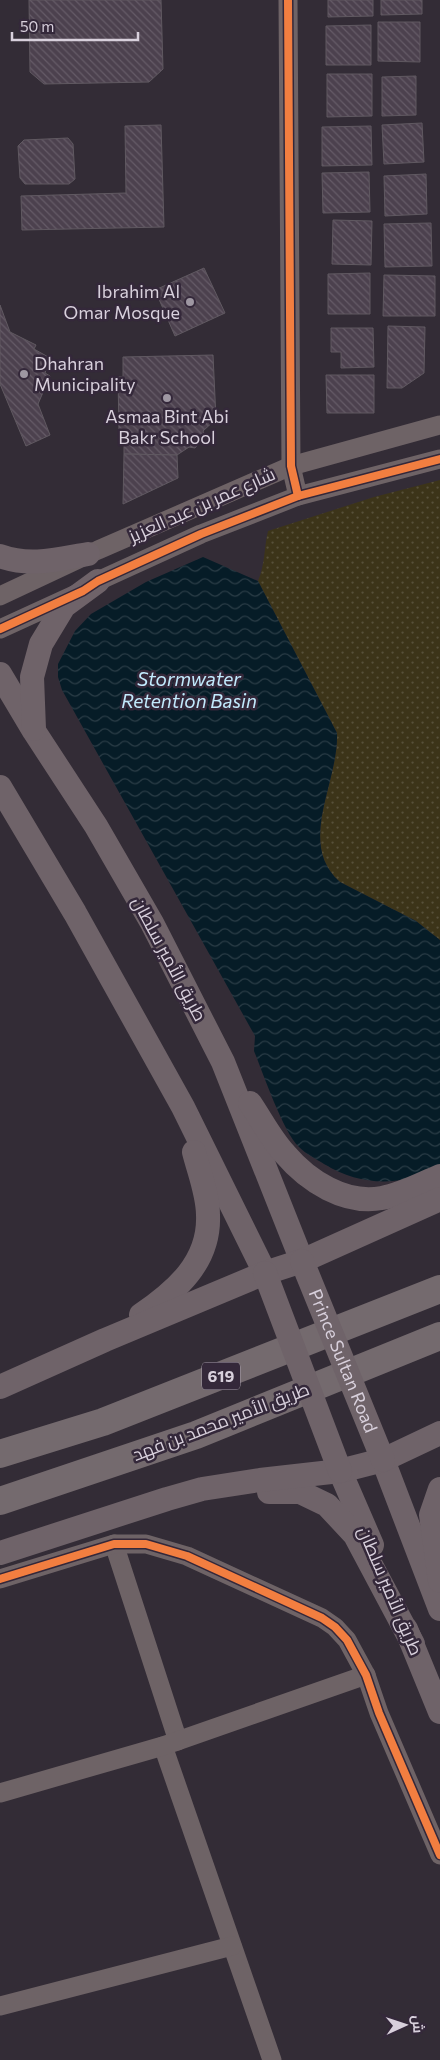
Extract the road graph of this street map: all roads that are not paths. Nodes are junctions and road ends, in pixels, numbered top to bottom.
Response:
1 (288, 0) edge
2 (440, 425) edge
3 (440, 459) edge
4 (291, 466) junction
5 (298, 496) junction
6 (88, 554) junction
7 (0, 556) edge
8 (98, 582) junction
9 (0, 596) edge
10 (0, 629) edge
11 (0, 674) edge
12 (34, 730) junction
13 (0, 786) edge
14 (223, 1062) junction
15 (183, 1106) junction
16 (440, 1176) edge
17 (440, 1199) edge
18 (302, 1261) junction
19 (265, 1273) junction
20 (440, 1289) edge
21 (440, 1336) edge
22 (104, 1340) junction
23 (0, 1387) edge
24 (440, 1433) edge
25 (0, 1454) edge
26 (383, 1460) junction
27 (340, 1471) junction
28 (202, 1489) junction
29 (440, 1489) edge
30 (0, 1501) edge
31 (114, 1544) junction
32 (0, 1553) edge
33 (0, 1579) edge
34 (440, 1582) edge
35 (440, 1609) edge
36 (413, 1644) junction
37 (366, 1675) junction
38 (440, 1712) edge
39 (170, 1743) junction
40 (0, 1793) edge
41 (440, 1855) edge
42 (232, 1946) junction
43 (0, 2006) edge
44 (272, 2060) edge

1 - 4 street
2 - 4 street, شارع عمر بن عبد العزيز
3 - 5 street
4 - 5 street
4 - 6 street, شارع عمر بن عبد العزيز
5 - 8 street
6 - 7 main road
6 - 9 street, شارع عمر بن عبد العزيز
8 - 10 street
8 - 12 main road
11 - 12 main road, طريق الأمير سلطان
12 - 14 main road, طريق الأمير سلطان
13 - 15 main road
14 - 16 main road
14 - 18 main road, طريق الأمير سلطان
15 - 19 main road
15 - 22 main road
17 - 18 main road
18 - 19 main road
18 - 26 main road, Prince Sultan Road, bridge
19 - 22 main road
19 - 27 main road, bridge
20 - 25 highway, 619
21 - 30 highway, طريق الأمير محمد بن فهد / 619
22 - 23 main road
24 - 26 main road
26 - 27 main road
26 - 35 main road
27 - 28 main road
27 - 36 main road, طريق الأمير سلطان
28 - 32 main road
28 - 36 main road
29 - 34 main road
31 - 33 street
31 - 37 street
31 - 39 street
36 - 38 main road, طريق الأمير سلطان
37 - 39 street
37 - 41 street
39 - 40 street
39 - 42 street
42 - 43 street
42 - 44 street

